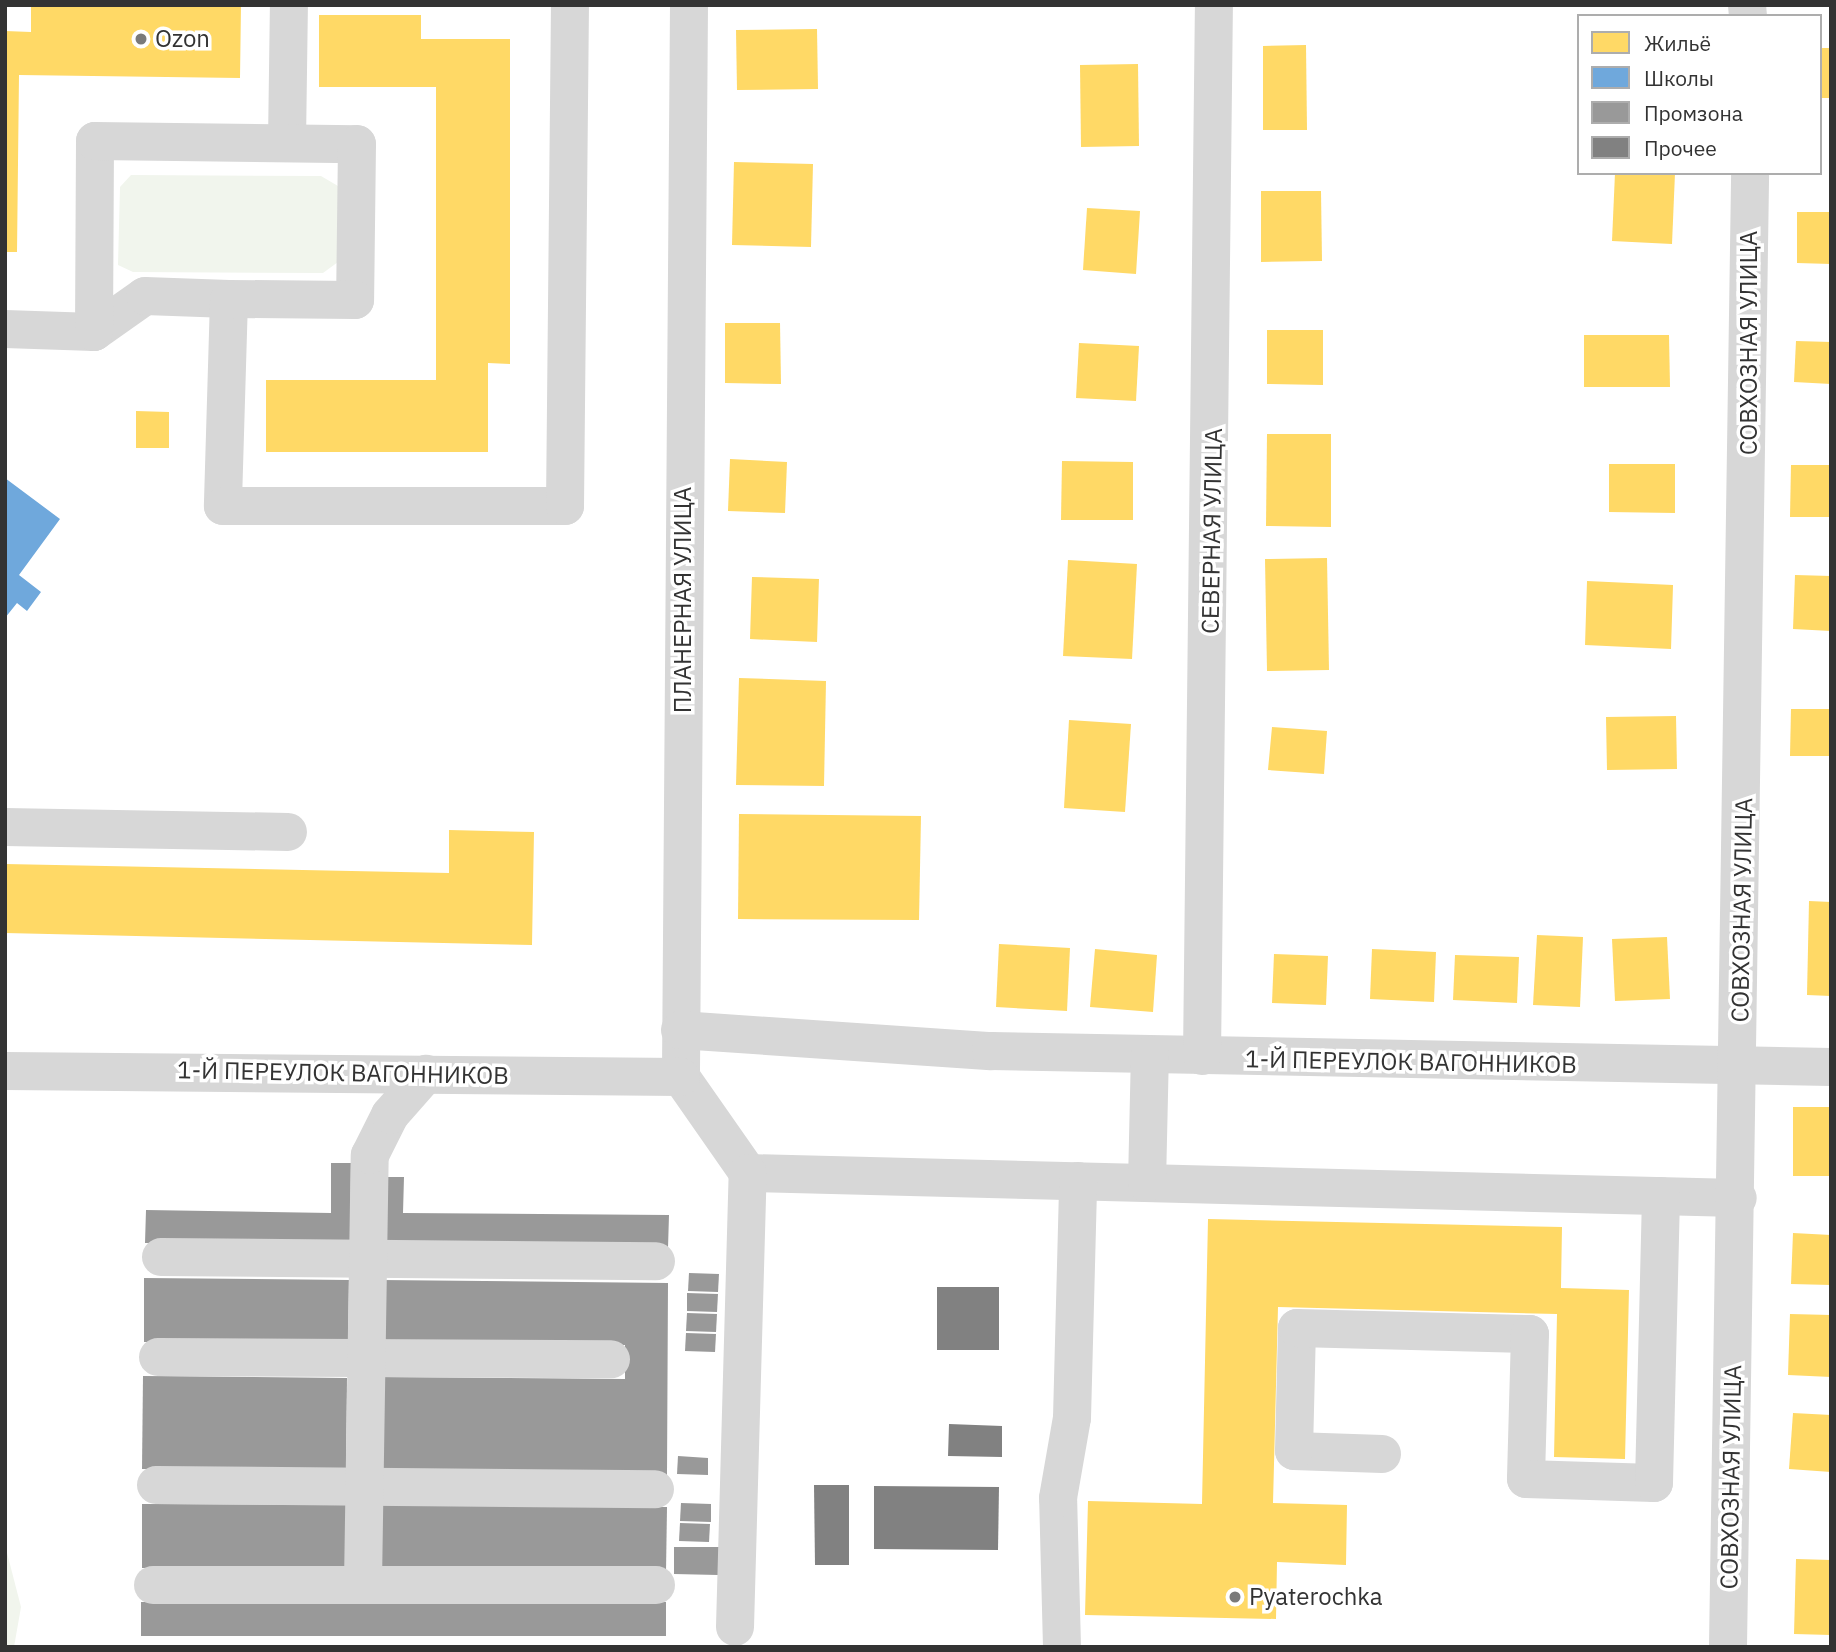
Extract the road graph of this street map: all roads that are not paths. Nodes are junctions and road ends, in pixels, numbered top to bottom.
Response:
1 (289, 5) edge
2 (570, 5) edge
3 (689, 5) edge
4 (1214, 5) edge
5 (287, 143) junction
6 (1750, 175) edge
7 (229, 299) junction
8 (5, 329) edge
9 (94, 332) junction
10 (5, 827) edge
11 (288, 832) dead end
12 (680, 1030) junction
13 (1150, 1055) junction
14 (1202, 1056) junction
15 (1831, 1068) edge
16 (1740, 1070) junction
17 (5, 1071) edge
18 (426, 1074) junction
19 (681, 1077) junction
20 (748, 1173) junction
21 (1078, 1181) junction
22 (1147, 1183) junction
23 (1661, 1196) junction
24 (1738, 1198) junction
25 (161, 1257) dead end
26 (366, 1259) junction
27 (656, 1261) dead end
28 (158, 1357) dead end
29 (366, 1358) junction
30 (611, 1359) dead end
31 (1382, 1454) dead end
32 (156, 1485) dead end
33 (365, 1486) junction
34 (654, 1489) dead end
35 (363, 1583) junction
36 (153, 1585) dead end
37 (656, 1585) dead end
38 (735, 1627) dead end
39 (1062, 1647) edge
40 (1728, 1647) edge

1 - 5 street
2 - 7 street
3 - 12 street, ПЛАНЕРНАЯ УЛИЦА
4 - 14 street, СЕВЕРНАЯ УЛИЦА
5 - 7 street
5 - 9 street
6 - 16 street, СОВХОЗНАЯ УЛИЦА
7 - 9 street
8 - 9 street
10 - 11 street
12 - 13 street, 1-Й ПЕРЕУЛОК ВАГОННИКОВ
12 - 19 street, ПЛАНЕРНАЯ УЛИЦА
13 - 14 street, 1-Й ПЕРЕУЛОК ВАГОННИКОВ
13 - 22 street
14 - 16 street, 1-Й ПЕРЕУЛОК ВАГОННИКОВ
15 - 16 street, 1-Й ПЕРЕУЛОК ВАГОННИКОВ
16 - 24 street, СОВХОЗНАЯ УЛИЦА
17 - 18 street, 1-Й ПЕРЕУЛОК ВАГОННИКОВ
18 - 19 street, 1-Й ПЕРЕУЛОК ВАГОННИКОВ
18 - 26 street
19 - 20 street
20 - 21 street
20 - 38 street
21 - 22 street
21 - 39 street
22 - 23 street
23 - 24 street
23 - 31 street
24 - 40 street, СОВХОЗНАЯ УЛИЦА
25 - 26 street
26 - 27 street
26 - 29 street
28 - 29 street
29 - 30 street
29 - 33 street
32 - 33 street
33 - 34 street
33 - 35 street
35 - 36 street
35 - 37 street

